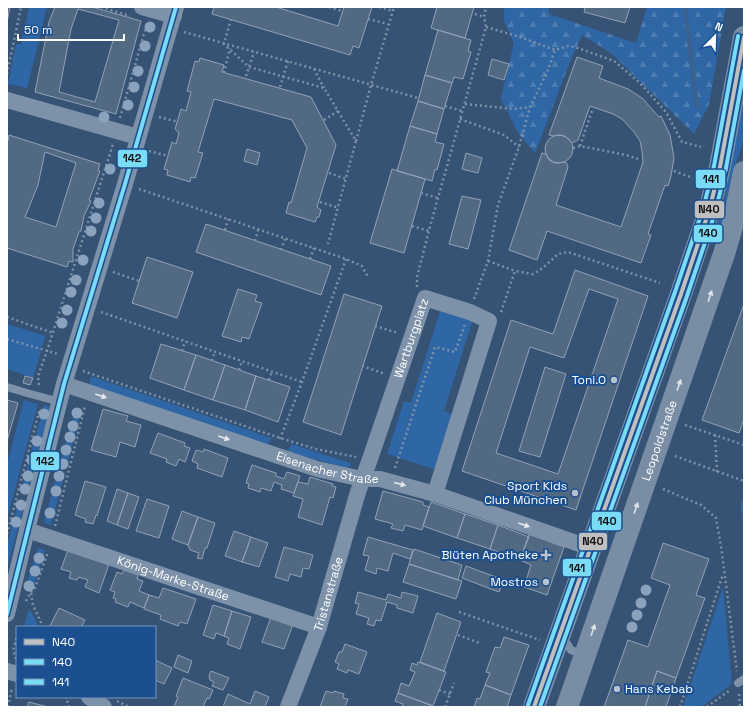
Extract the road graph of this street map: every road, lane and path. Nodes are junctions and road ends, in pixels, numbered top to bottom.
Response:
1 (21, 7) edge
2 (100, 7) edge
3 (329, 7) edge
4 (379, 7) edge
5 (394, 7) edge
6 (486, 7) edge
7 (342, 11) dead end
8 (393, 11) junction
9 (475, 14) dead end
10 (142, 15) edge
11 (173, 17) edge
12 (484, 17) junction
13 (231, 19) dead end
14 (368, 19) dead end
15 (388, 24) junction
16 (486, 27) junction
17 (744, 37) edge
18 (224, 44) junction
19 (230, 47) junction
20 (555, 50) junction
21 (254, 52) junction
22 (288, 61) junction
23 (249, 67) junction
24 (313, 69) junction
25 (224, 73) dead end
26 (7, 74) edge
27 (246, 76) dead end
28 (284, 77) junction
29 (371, 85) junction
30 (280, 87) dead end
31 (324, 88) junction
32 (418, 98) dead end
33 (7, 100) edge
34 (465, 104) junction
35 (445, 106) dead end
36 (530, 107) junction
37 (338, 111) junction
38 (462, 111) junction
39 (592, 111) dead end
40 (146, 112) junction
41 (120, 119) dead end
42 (460, 119) junction
43 (324, 120) dead end
44 (178, 122) dead end
45 (356, 141) junction
46 (137, 142) junction
47 (580, 146) junction
48 (519, 147) junction
49 (700, 147) dead end
50 (573, 148) dead end
51 (168, 156) dead end
52 (638, 159) dead end
53 (674, 171) dead end
54 (744, 172) edge
55 (329, 173) dead end
56 (693, 178) dead end
57 (346, 179) junction
58 (125, 184) junction
59 (421, 193) dead end
60 (438, 198) junction
61 (320, 202) dead end
62 (338, 208) junction
63 (228, 219) junction
64 (412, 226) dead end
65 (224, 230) dead end
66 (258, 230) junction
67 (429, 231) junction
68 (285, 238) junction
69 (255, 240) dead end
70 (328, 244) dead end
71 (314, 248) junction
72 (281, 250) dead end
73 (346, 259) junction
74 (310, 260) dead end
75 (488, 261) junction
76 (100, 267) junction
77 (515, 271) junction
78 (368, 277) dead end
79 (139, 281) dead end
80 (660, 283) dead end
81 (417, 291) dead end
82 (87, 307) junction
83 (470, 312) junction
84 (7, 317) edge
85 (489, 321) junction
86 (375, 326) dead end
87 (53, 333) junction
88 (411, 338) junction
89 (7, 339) edge
90 (185, 341) junction
91 (182, 350) dead end
92 (47, 351) junction
93 (214, 351) junction
94 (212, 361) dead end
95 (242, 361) junction
96 (70, 362) junction
97 (362, 366) dead end
98 (240, 370) dead end
99 (272, 371) junction
100 (90, 373) junction
101 (398, 379) junction
102 (269, 380) dead end
103 (302, 382) junction
104 (64, 384) junction
105 (7, 387) edge
106 (86, 391) junction
107 (40, 396) junction
108 (60, 402) junction
109 (685, 425) dead end
110 (715, 435) junction
111 (280, 438) junction
112 (744, 445) edge
113 (274, 455) junction
114 (674, 456) dead end
115 (370, 459) junction
116 (717, 472) junction
117 (362, 479) junction
118 (744, 481) edge
119 (391, 482) junction
120 (663, 488) dead end
121 (435, 494) junction
122 (27, 530) junction
123 (7, 534) edge
124 (52, 538) junction
125 (591, 548) junction
126 (724, 572) junction
127 (459, 612) dead end
128 (7, 614) edge
129 (43, 626) edge
130 (319, 627) junction
131 (458, 635) dead end
132 (551, 637) junction
133 (16, 640) edge
134 (480, 643) dead end
135 (585, 655) junction
136 (16, 659) edge
137 (12, 676) edge
138 (741, 681) edge
139 (454, 683) dead end
140 (439, 690) dead end
141 (450, 694) junction
142 (67, 698) edge
143 (90, 698) edge
144 (8, 707) edge
145 (70, 707) edge
146 (104, 707) edge
147 (288, 707) edge
148 (445, 707) edge
149 (534, 707) edge
150 (567, 707) edge
151 (680, 707) edge
152 (707, 707) edge
153 (740, 707) edge

1 - 26 path
2 - 10 path
3 - 7 path
4 - 8 path
5 - 8 path
6 - 12 path
8 - 15 path
9 - 12 path
10 - 11 street
10 - 41 path
11 - 18 path
11 - 40 street
12 - 16 path
13 - 18 path
14 - 15 path
15 - 29 path
16 - 20 path
16 - 34 path
17 - 125 main road
18 - 19 path
19 - 21 path
19 - 23 path
19 - 25 path
20 - 36 path
20 - 49 path
21 - 22 path
21 - 23 path
22 - 24 path
22 - 28 path
23 - 27 path
23 - 28 path
24 - 29 path
24 - 31 path
28 - 30 path
28 - 31 path
29 - 32 path
29 - 45 path
31 - 37 path
33 - 46 street
34 - 36 path
34 - 38 path
35 - 38 path
36 - 48 path
37 - 43 path
37 - 45 path
38 - 42 path
39 - 47 path
40 - 44 path
40 - 46 street
42 - 48 path
42 - 60 path
45 - 57 path
46 - 51 path
46 - 58 street
46 - 87 path
47 - 50 path
47 - 52 path
48 - 75 path
53 - 56 path
135 -> 54 main road, Leopoldstraße
55 - 57 path
57 - 62 path
58 - 63 path
58 - 76 street
59 - 60 path
60 - 67 path
61 - 62 path
62 - 70 path
63 - 65 path
63 - 66 path
64 - 67 path
66 - 68 path
66 - 69 path
67 - 81 path
68 - 71 path
68 - 72 path
71 - 73 path
71 - 74 path
73 - 78 path
73 - 103 path
75 - 77 path
75 - 83 path
76 - 79 path
76 - 82 street
77 - 80 path
77 - 85 path
82 - 90 path
82 - 96 street
83 - 85 street, Wartburgplatz
83 - 88 street, Wartburgplatz
83 - 119 path
84 - 87 path
85 - 121 street
86 - 88 path
87 - 92 path
88 - 101 street, Wartburgplatz
89 - 92 path
90 - 91 path
90 - 93 path
92 - 96 path
92 - 107 path
93 - 94 path
93 - 95 path
95 - 98 path
95 - 99 path
96 - 100 path
96 - 104 street
97 - 101 path
99 - 102 path
99 - 103 path
100 - 106 path
100 - 111 path
101 - 115 street, Wartburgplatz
103 - 111 path
104 - 106 street, Eisenacher Straße
104 - 108 street
105 - 107 lane
106 -> 113 street, Eisenacher Straße
106 - 124 path
107 - 108 lane
107 - 123 path
108 - 122 street
109 - 110 path
110 - 112 path
110 - 116 path
111 - 113 path
111 - 115 path
113 - 117 street, Eisenacher Straße
114 - 116 path
115 - 117 street, Wartburgplatz
116 - 118 path
117 - 119 street, Eisenacher Straße
117 - 130 street, Tristanstraße
119 -> 121 street, Eisenacher Straße
120 - 126 path
121 -> 125 street, Eisenacher Straße
122 - 124 street, König-Marke-Straße
122 - 128 street
124 - 129 path
124 - 130 street, König-Marke-Straße
125 - 132 main road
126 - 138 path
126 - 151 path
127 - 132 path
130 - 147 street, Tristanstraße
131 - 134 path
132 - 135 lane
132 - 149 main road
133 - 136 path
135 - 150 main road, Leopoldstraße
137 - 144 path
138 - 152 path
138 - 153 path
139 - 141 path
140 - 141 path
141 - 148 path
142 - 145 path
143 - 146 street

